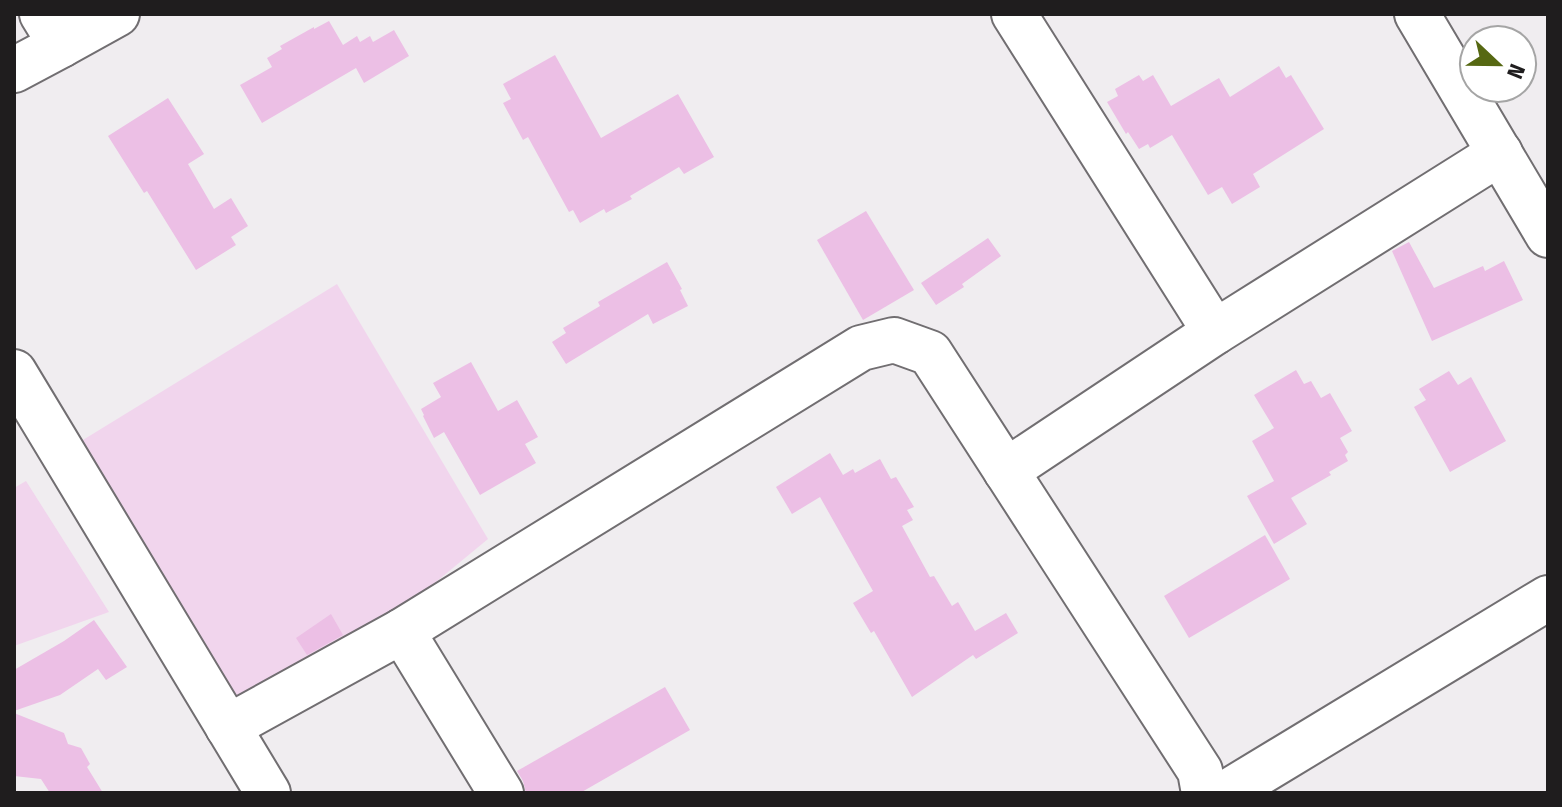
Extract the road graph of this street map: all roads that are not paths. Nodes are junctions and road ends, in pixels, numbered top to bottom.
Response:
1 (117, 14) edge
2 (1014, 14) edge
3 (1417, 14) edge
4 (52, 29) edge
5 (14, 70) edge
6 (1500, 153) junction
7 (1548, 235) edge
8 (1215, 332) junction
9 (14, 372) edge
10 (1006, 471) junction
11 (1548, 598) edge
12 (402, 631) junction
13 (228, 727) junction
14 (268, 793) edge
15 (501, 793) edge
16 (1204, 793) edge
17 (1226, 793) edge

1 - 4 street
2 - 8 street
3 - 6 street
4 - 5 street
6 - 7 street
6 - 8 street
8 - 10 street
9 - 13 street
10 - 12 street
10 - 16 street
11 - 17 street
12 - 13 street
12 - 15 street
13 - 14 street

